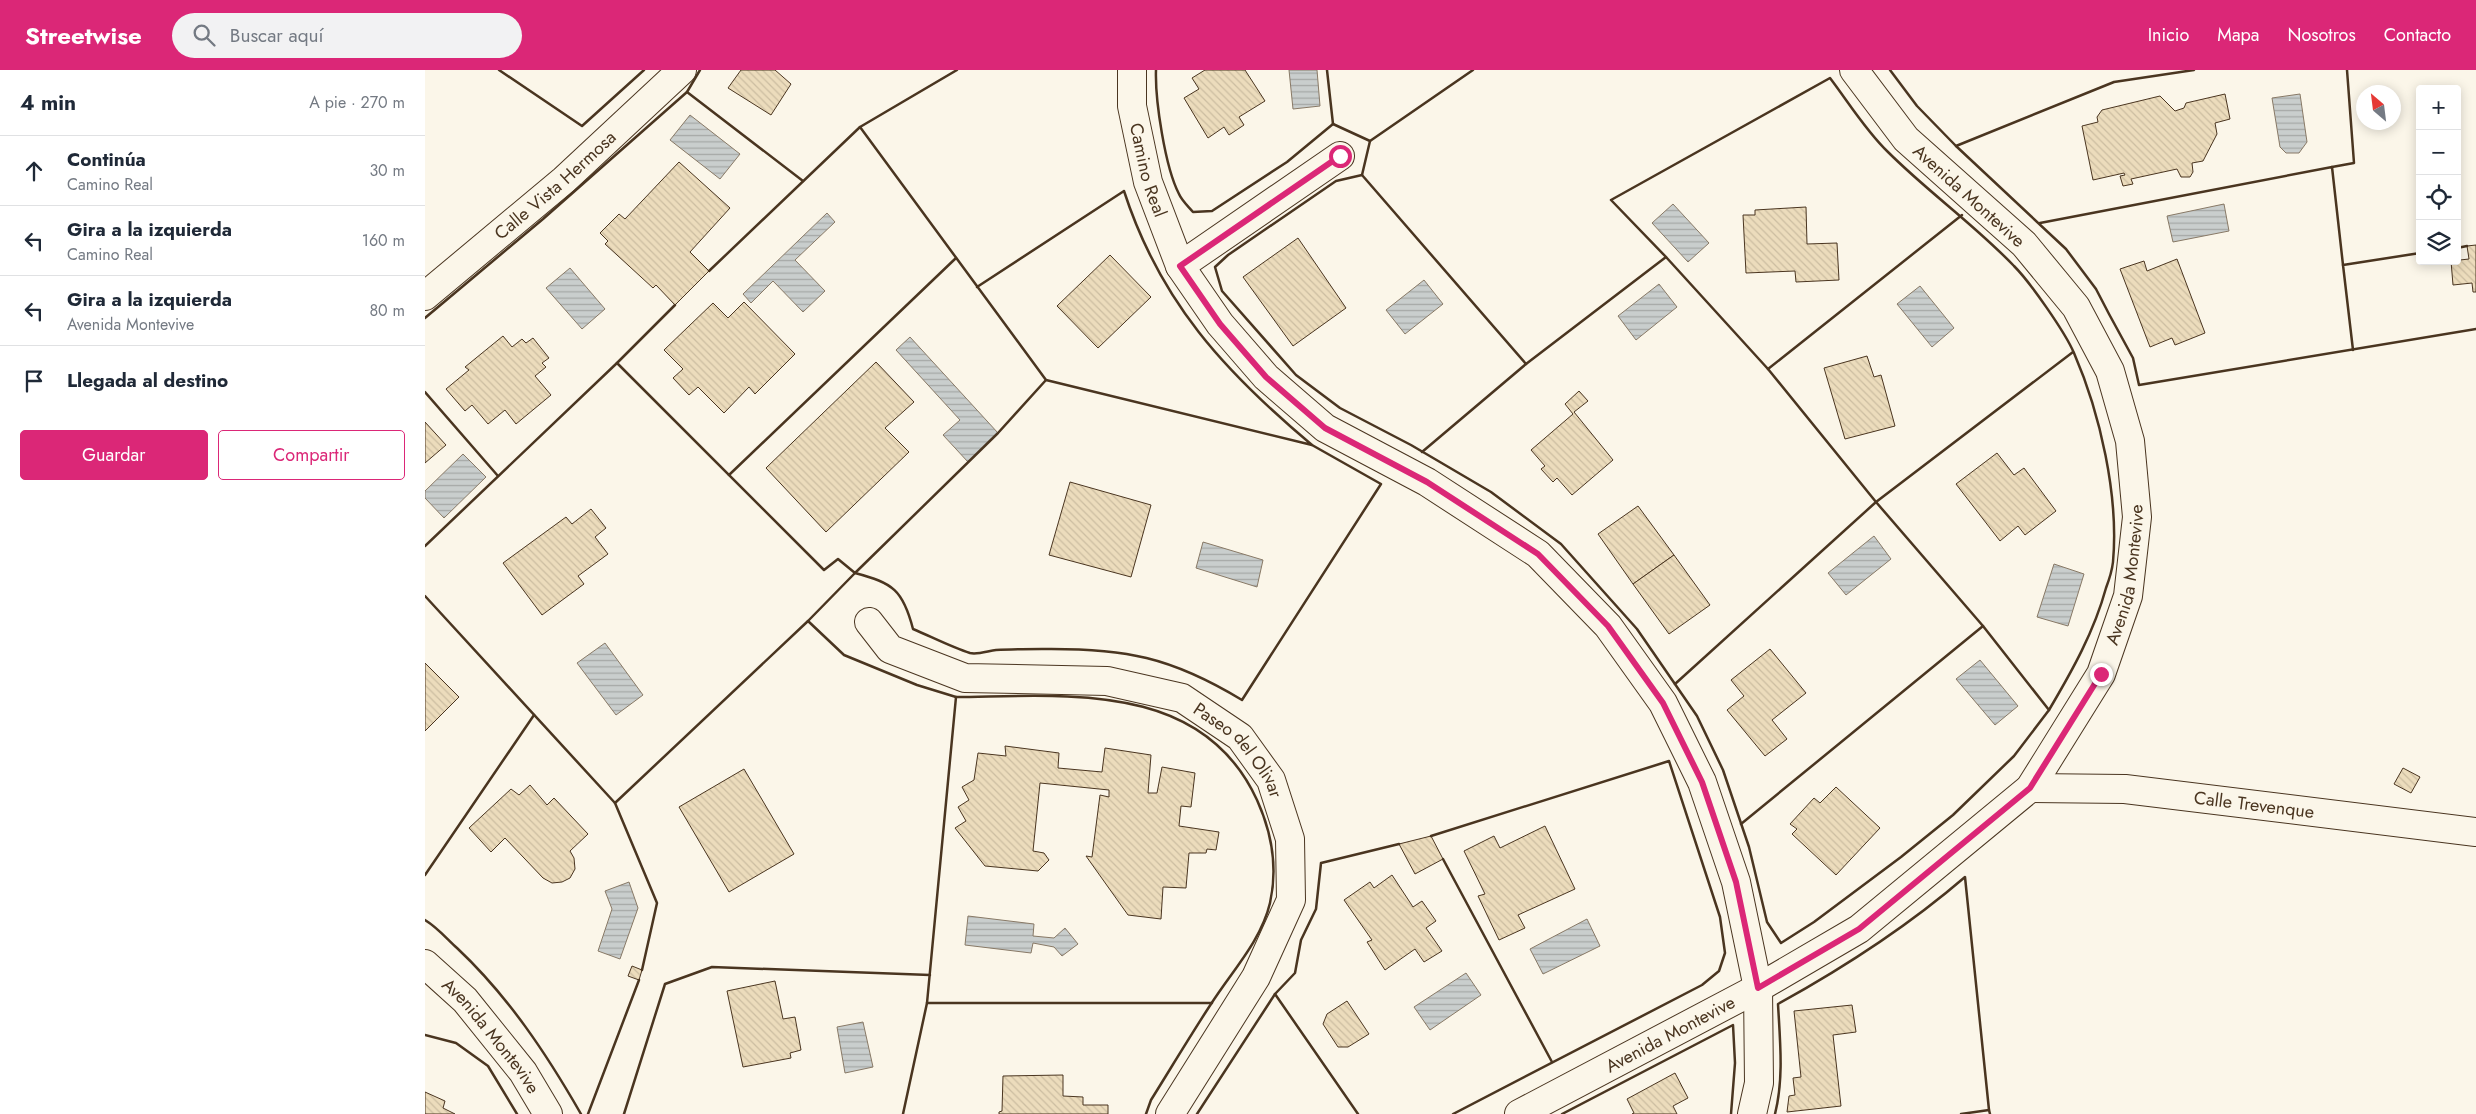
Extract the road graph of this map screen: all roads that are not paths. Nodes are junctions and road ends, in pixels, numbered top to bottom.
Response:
1 (682, 70) edge
2 (1132, 70) edge
3 (1854, 70) edge
4 (1340, 156) dead end
5 (1180, 266) junction
6 (425, 296) edge
7 (869, 622) dead end
8 (2030, 788) junction
9 (2476, 832) edge
10 (425, 964) edge
11 (1758, 988) junction
12 (548, 1114) edge
13 (1170, 1114) edge
14 (1519, 1114) edge
15 (1752, 1114) edge

1 - 6 street, Calle Vista Hermosa
2 - 5 street, Camino Real
3 - 8 street, Avenida Montevive
4 - 5 street
5 - 11 street, Camino Real
7 - 13 street, Paseo del Olivar
8 - 9 street, Calle Trevenque
8 - 11 street, Avenida Montevive
10 - 12 street, Avenida Montevive
11 - 14 street, Avenida Montevive
11 - 15 street, Camino Real

